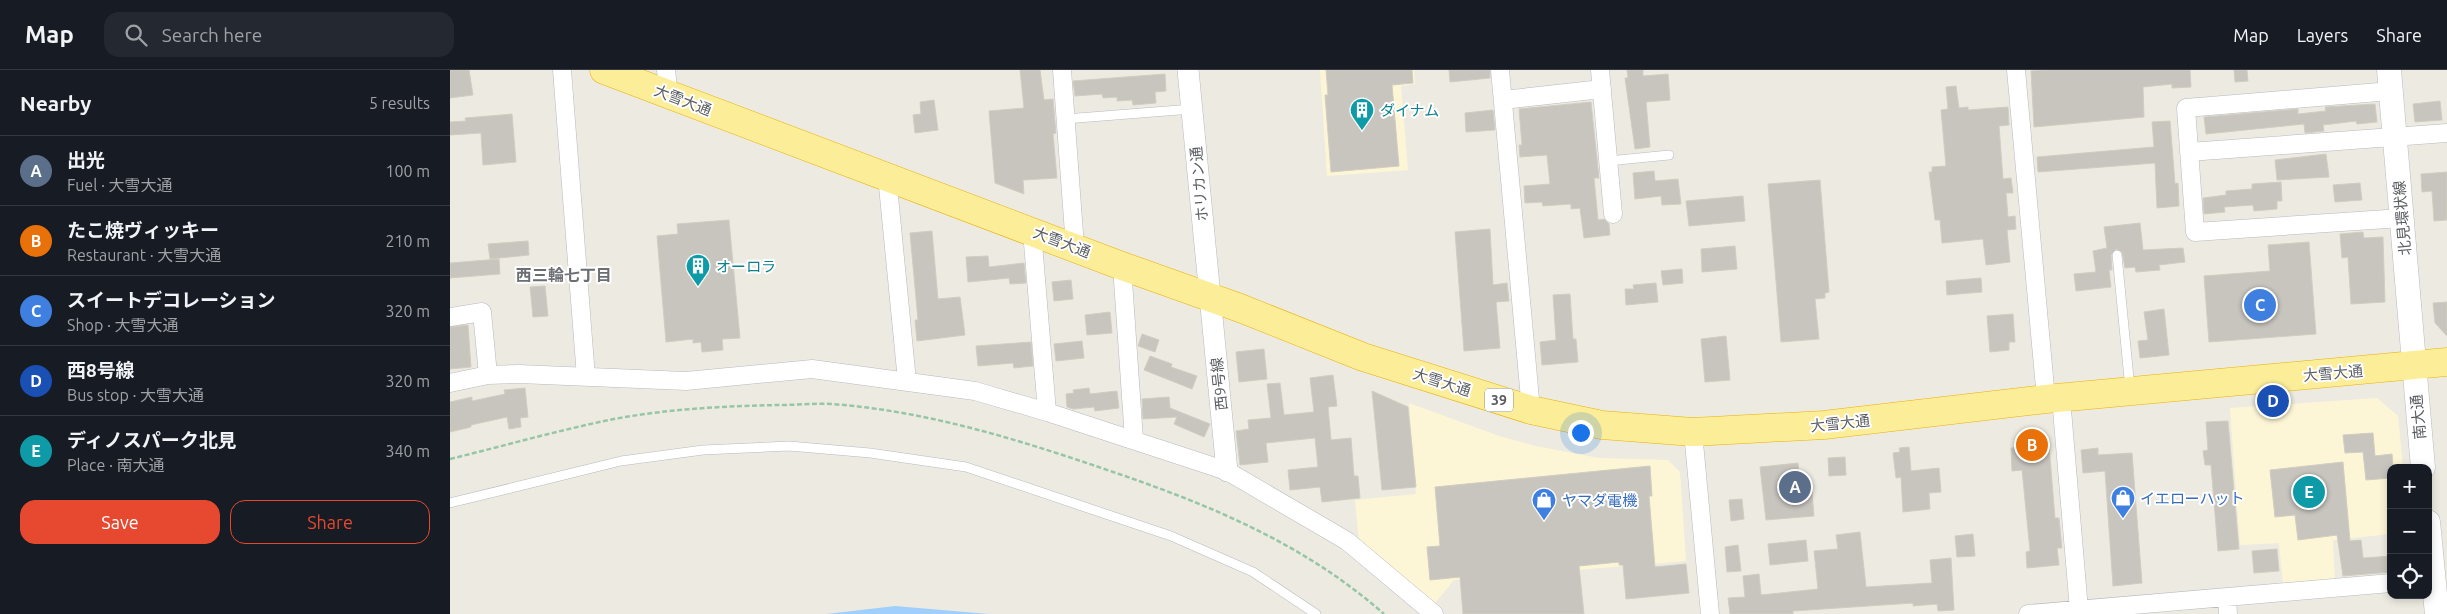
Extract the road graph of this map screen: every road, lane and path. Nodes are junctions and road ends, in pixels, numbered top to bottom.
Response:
1 (562, 70) edge
2 (604, 70) edge
3 (1062, 70) edge
4 (1188, 70) edge
5 (1500, 70) edge
6 (1600, 70) edge
7 (2016, 70) edge
8 (2390, 81) edge
9 (668, 83) edge
10 (1602, 89) junction
11 (1503, 100) junction
12 (1192, 109) junction
13 (1065, 119) junction
14 (2447, 133) edge
15 (2395, 136) junction
16 (2189, 152) junction
17 (1669, 155) dead end
18 (1608, 161) junction
19 (887, 176) junction
20 (1613, 214) dead end
21 (2402, 218) junction
22 (1032, 231) junction
23 (1075, 247) junction
24 (2117, 255) dead end
25 (1122, 266) junction
26 (1210, 297) junction
27 (450, 316) edge
28 (2447, 362) edge
29 (2413, 365) junction
30 (488, 375) junction
31 (586, 378) junction
32 (907, 381) junction
33 (450, 383) edge
34 (2130, 391) junction
35 (2053, 399) junction
36 (1531, 410) junction
37 (1047, 412) junction
38 (1693, 432) junction
39 (1134, 440) junction
40 (2423, 464) edge
41 (1228, 471) junction
42 (450, 503) edge
43 (2432, 533) edge
44 (2439, 552) edge
45 (2432, 576) edge
46 (2387, 584) edge
47 (2432, 587) edge
48 (2227, 606) edge
49 (2134, 609) edge
50 (2078, 610) junction
51 (1316, 614) edge
52 (1434, 614) edge
53 (1710, 614) edge
54 (2028, 614) edge
55 (2436, 614) edge

1 - 31 street
2 - 9 highway, 大雪大通 / 39
3 - 13 street
4 - 12 street, ホリカン通
5 - 11 street
6 - 10 street
7 - 35 street
8 - 15 main road, 北見環状線
8 - 16 street
9 - 19 highway, 大雪大通 / 39
10 - 11 street
10 - 18 street
11 - 36 street
12 - 13 lane
12 - 26 street, ホリカン通
13 - 23 street
14 - 15 street
15 - 16 street
15 - 21 main road, 北見環状線
16 - 21 street
17 - 18 lane
18 - 20 street
19 - 22 highway, 大雪大通 / 39
19 - 32 street
21 - 29 main road, 北見環状線
22 - 23 highway, 大雪大通 / 39
22 - 37 street
23 - 25 highway, 大雪大通 / 39
24 - 34 lane
25 - 26 highway, 大雪大通 / 39
25 - 39 street
26 - 36 highway, 大雪大通 / 39
26 - 41 street, 西9号線
27 - 30 street
28 - 29 highway, 大雪大通 / 39
29 - 34 highway, 大雪大通 / 39
29 - 40 main road, 南大通
30 - 31 street
30 - 33 street
31 - 32 street
32 - 37 street
34 - 35 highway, 大雪大通 / 39
35 - 38 highway, 大雪大通 / 39
35 - 50 street
36 - 38 highway, 大雪大通 / 39
37 - 39 street
38 - 53 street
39 - 41 street
41 - 52 street
42 - 51 lane
43 - 44 main road
44 - 45 main road
46 - 48 street
47 - 55 main road
48 - 49 street
49 - 50 street
50 - 54 street

